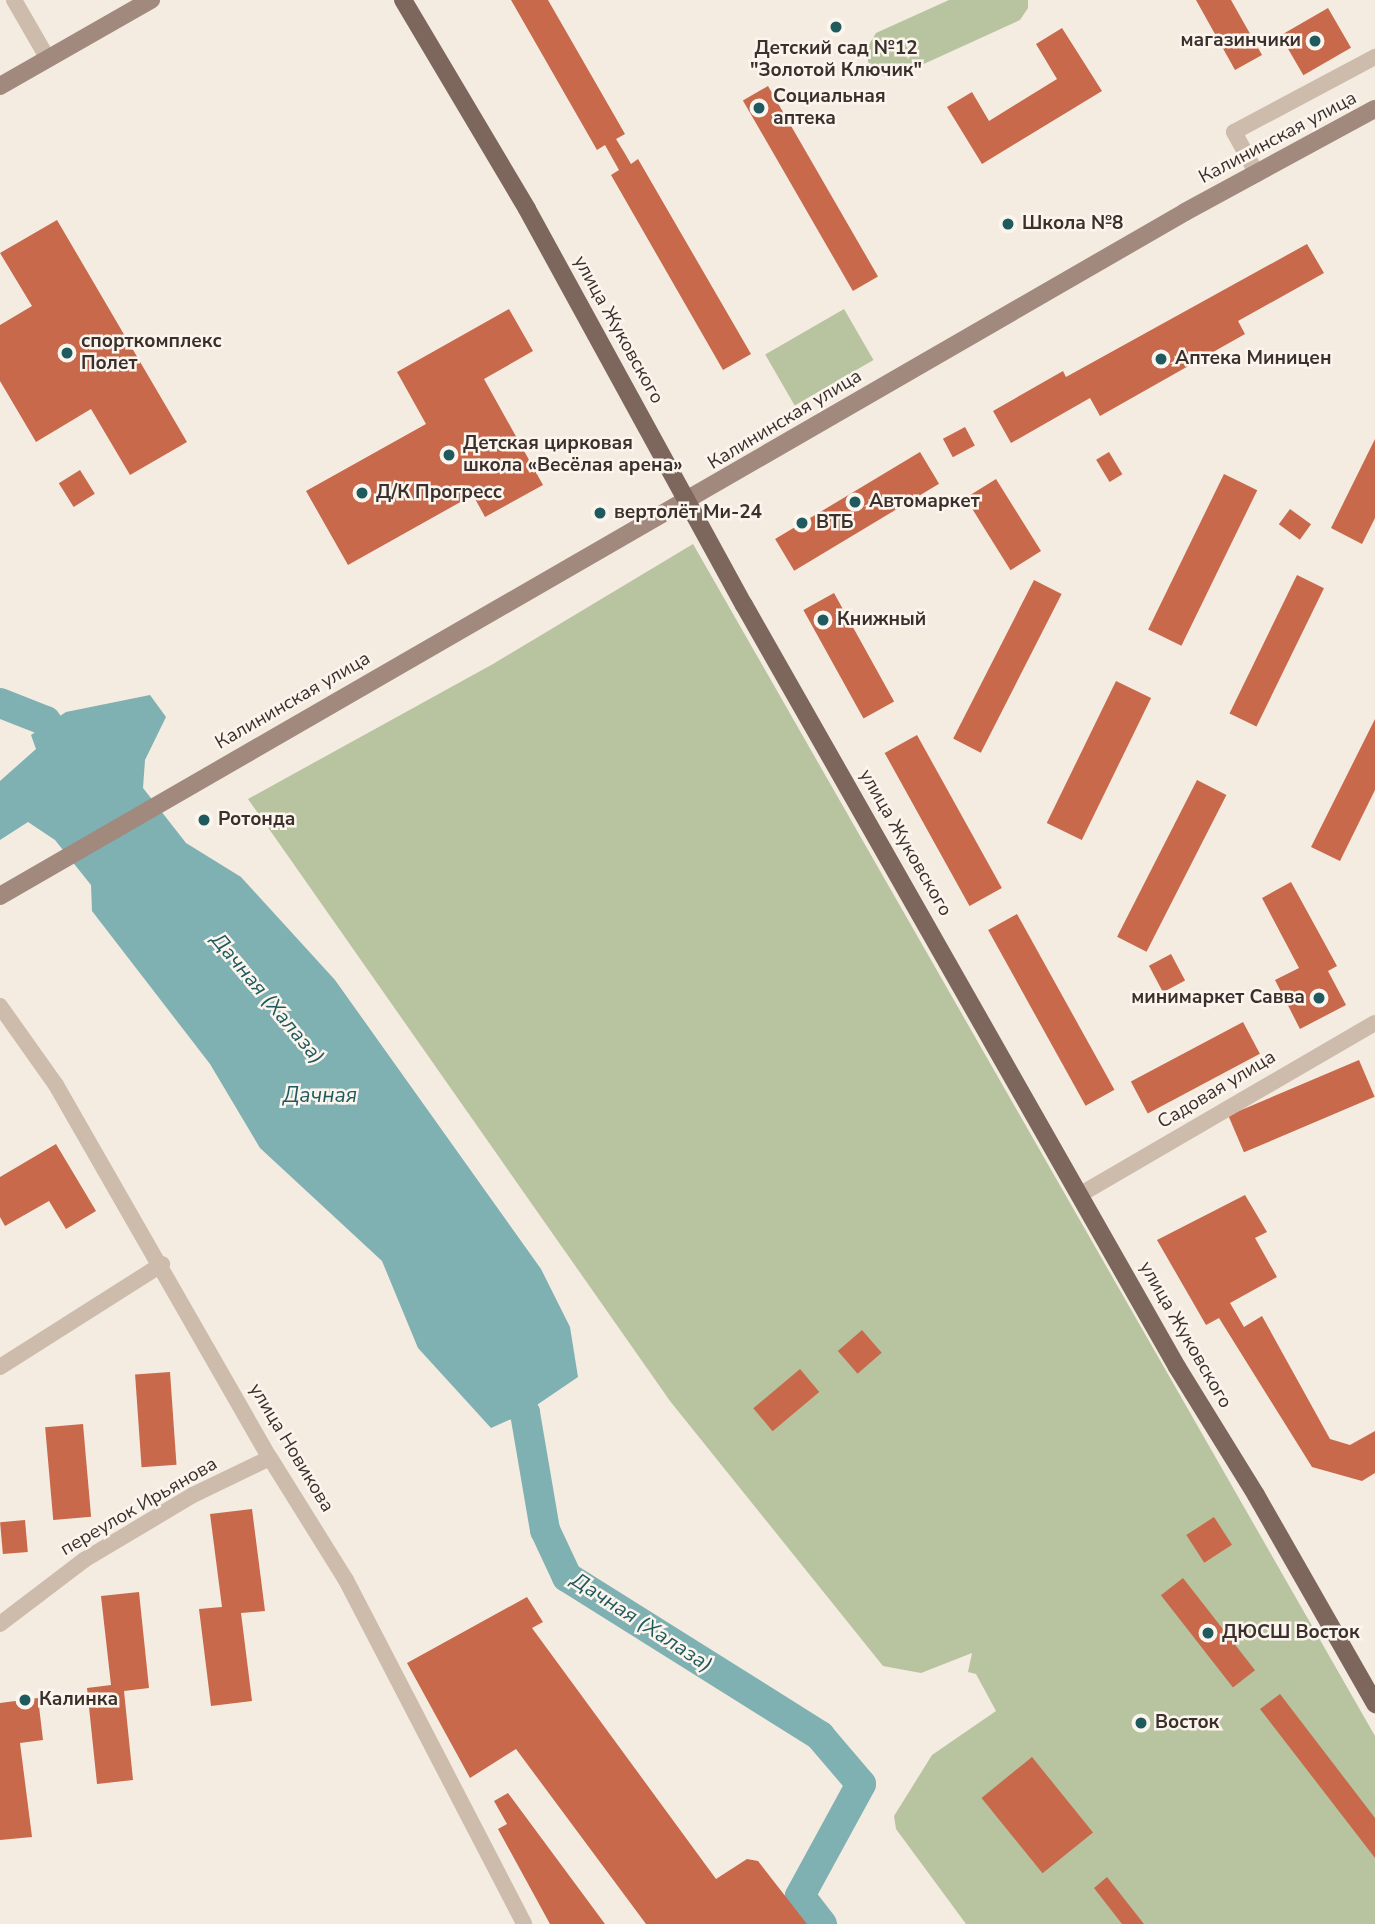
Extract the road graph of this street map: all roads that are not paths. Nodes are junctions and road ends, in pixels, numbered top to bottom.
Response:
1 (13, 0) edge
2 (151, 0) edge
3 (403, 0) edge
4 (1375, 57) edge
5 (48, 59) junction
6 (0, 86) edge
7 (1375, 109) edge
8 (1256, 173) junction
9 (688, 502) junction
10 (0, 896) edge
11 (0, 1006) edge
12 (1375, 1023) edge
13 (1082, 1194) junction
14 (162, 1264) junction
15 (0, 1367) edge
16 (270, 1458) junction
17 (0, 1624) edge
18 (1375, 1704) edge
19 (524, 1924) edge

1 - 5 street
2 - 5 street
3 - 9 main road, улица Жуковского
4 - 8 street
5 - 6 street
7 - 8 street, Калининская улица
8 - 9 street, Калининская улица
9 - 10 street, Калининская улица
9 - 13 main road, улица Жуковского
11 - 14 street, улица Новикова
12 - 13 street, Садовая улица
13 - 18 main road, улица Жуковского
14 - 15 street
14 - 16 street, улица Новикова
16 - 17 street, переулок Ирьянова
16 - 19 street, улица Новикова

